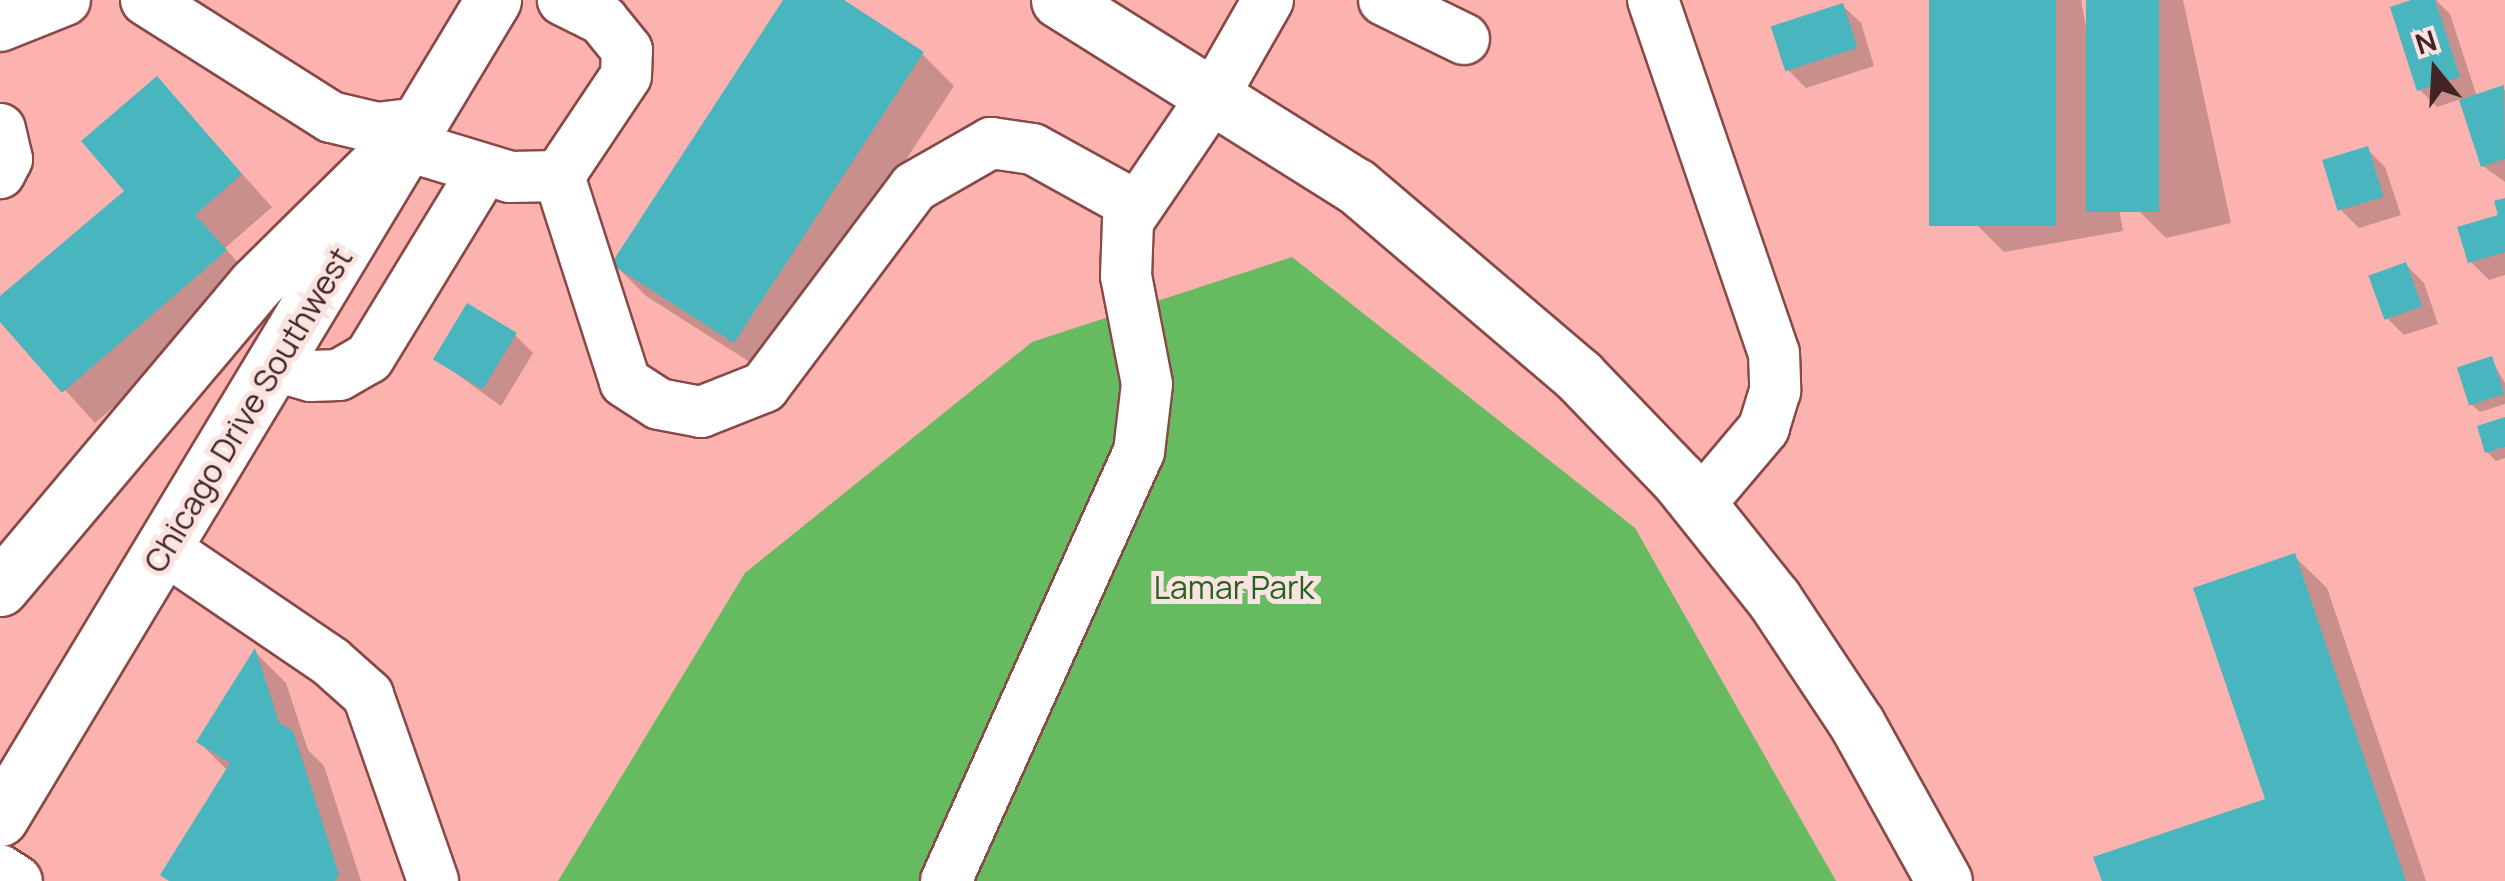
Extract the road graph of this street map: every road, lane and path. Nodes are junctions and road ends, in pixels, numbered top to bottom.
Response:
1 (65, 0) edge
2 (146, 0) edge
3 (492, 0) edge
4 (563, 0) edge
5 (1058, 0) edge
6 (1268, 0) edge
7 (1384, 0) edge
8 (1653, 0) edge
9 (0, 26) edge
10 (1464, 39) dead end
11 (1215, 93) junction
12 (0, 129) edge
13 (412, 134) junction
14 (483, 171) junction
15 (0, 173) edge
16 (559, 176) junction
17 (1136, 206) junction
18 (276, 366) junction
19 (1700, 505) junction
20 (165, 549) junction
21 (0, 588) edge
22 (0, 818) edge
23 (0, 870) edge
24 (16, 881) edge
25 (434, 881) edge
26 (946, 881) edge
27 (1944, 881) edge

1 - 9 street
2 - 13 street
3 - 13 main road, Chicago Drive Southwest
4 - 16 street
5 - 11 main road
6 - 11 street
7 - 10 street
8 - 19 street
11 - 17 street
11 - 19 main road
12 - 15 street
13 - 14 street
13 - 18 main road, Chicago Drive Southwest
13 - 21 main road
14 - 16 street
14 - 18 street
16 - 17 street
17 - 26 street
18 - 20 main road, Chicago Drive Southwest
19 - 27 main road
20 - 22 main road, Chicago Drive Southwest
20 - 25 street
23 - 24 street

